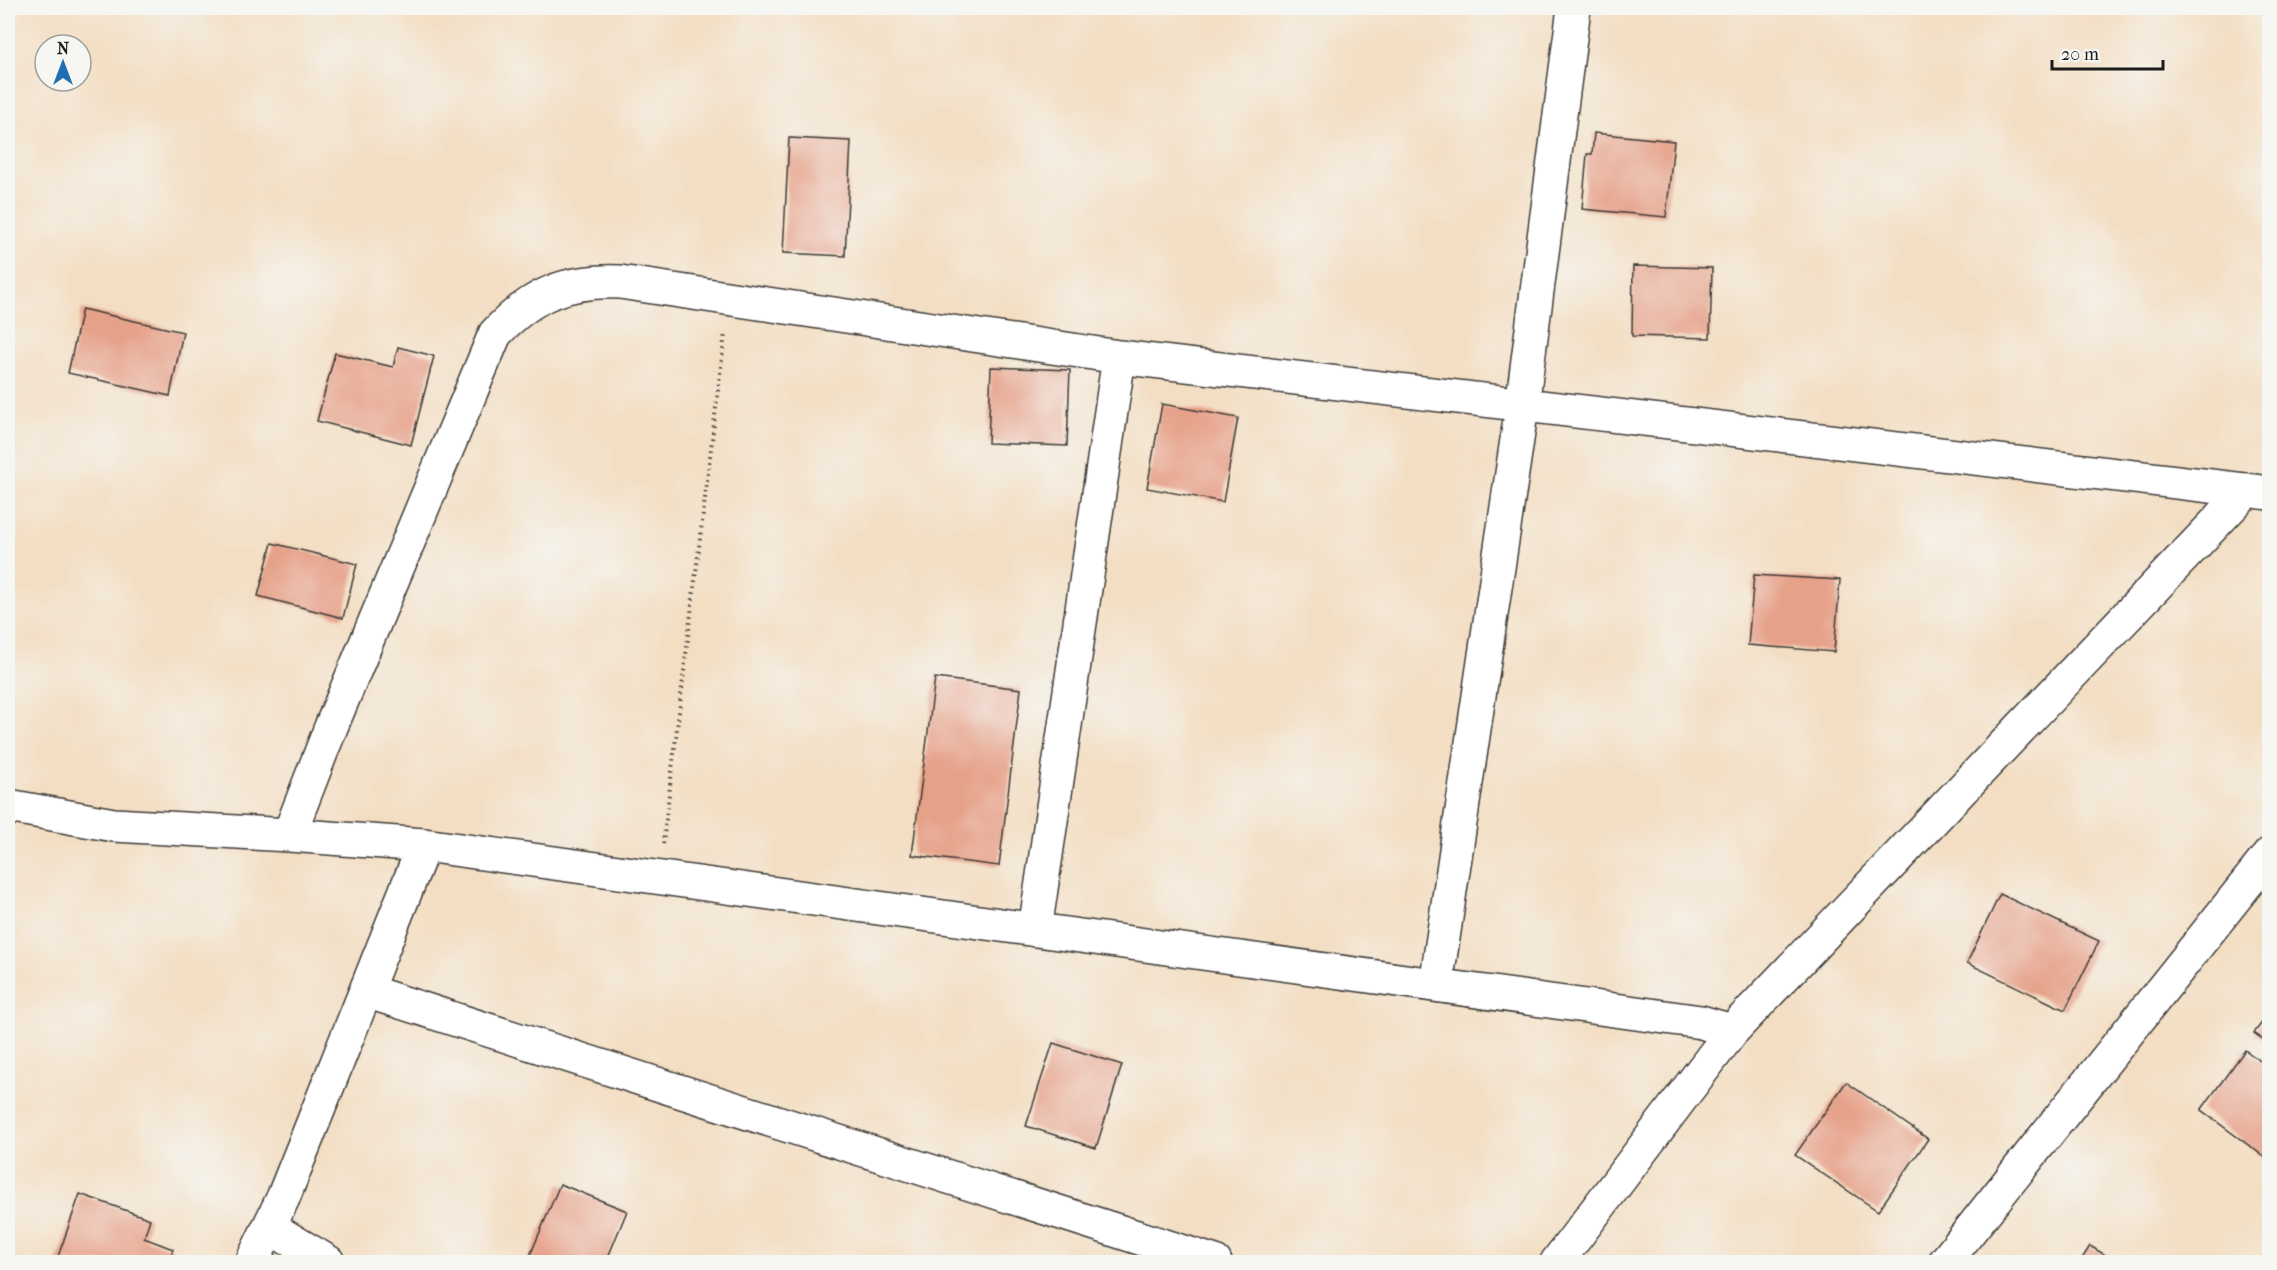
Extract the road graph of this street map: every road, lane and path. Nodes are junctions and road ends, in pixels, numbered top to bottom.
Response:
1 (1574, 8) edge
2 (730, 299) junction
3 (1119, 357) junction
4 (1522, 406) junction
5 (2258, 491) edge
6 (8, 806) edge
7 (289, 835) junction
8 (424, 845) junction
9 (2270, 854) edge
10 (658, 878) junction
11 (1035, 930) junction
12 (1436, 985) junction
13 (366, 992) junction
14 (1732, 1031) junction
15 (269, 1227) junction
16 (252, 1263) edge
17 (328, 1263) edge
18 (1215, 1263) edge
19 (1557, 1263) edge
20 (1945, 1263) edge

1 - 4 street
2 - 3 street
2 - 7 street
2 - 10 path
3 - 4 street
3 - 11 street
4 - 5 street
4 - 12 street
5 - 14 street
6 - 7 street
7 - 8 street
8 - 10 street
8 - 13 street
9 - 20 street
10 - 11 street
11 - 12 street
12 - 14 street
13 - 15 street
13 - 18 street
14 - 19 street
15 - 16 street
15 - 17 street

